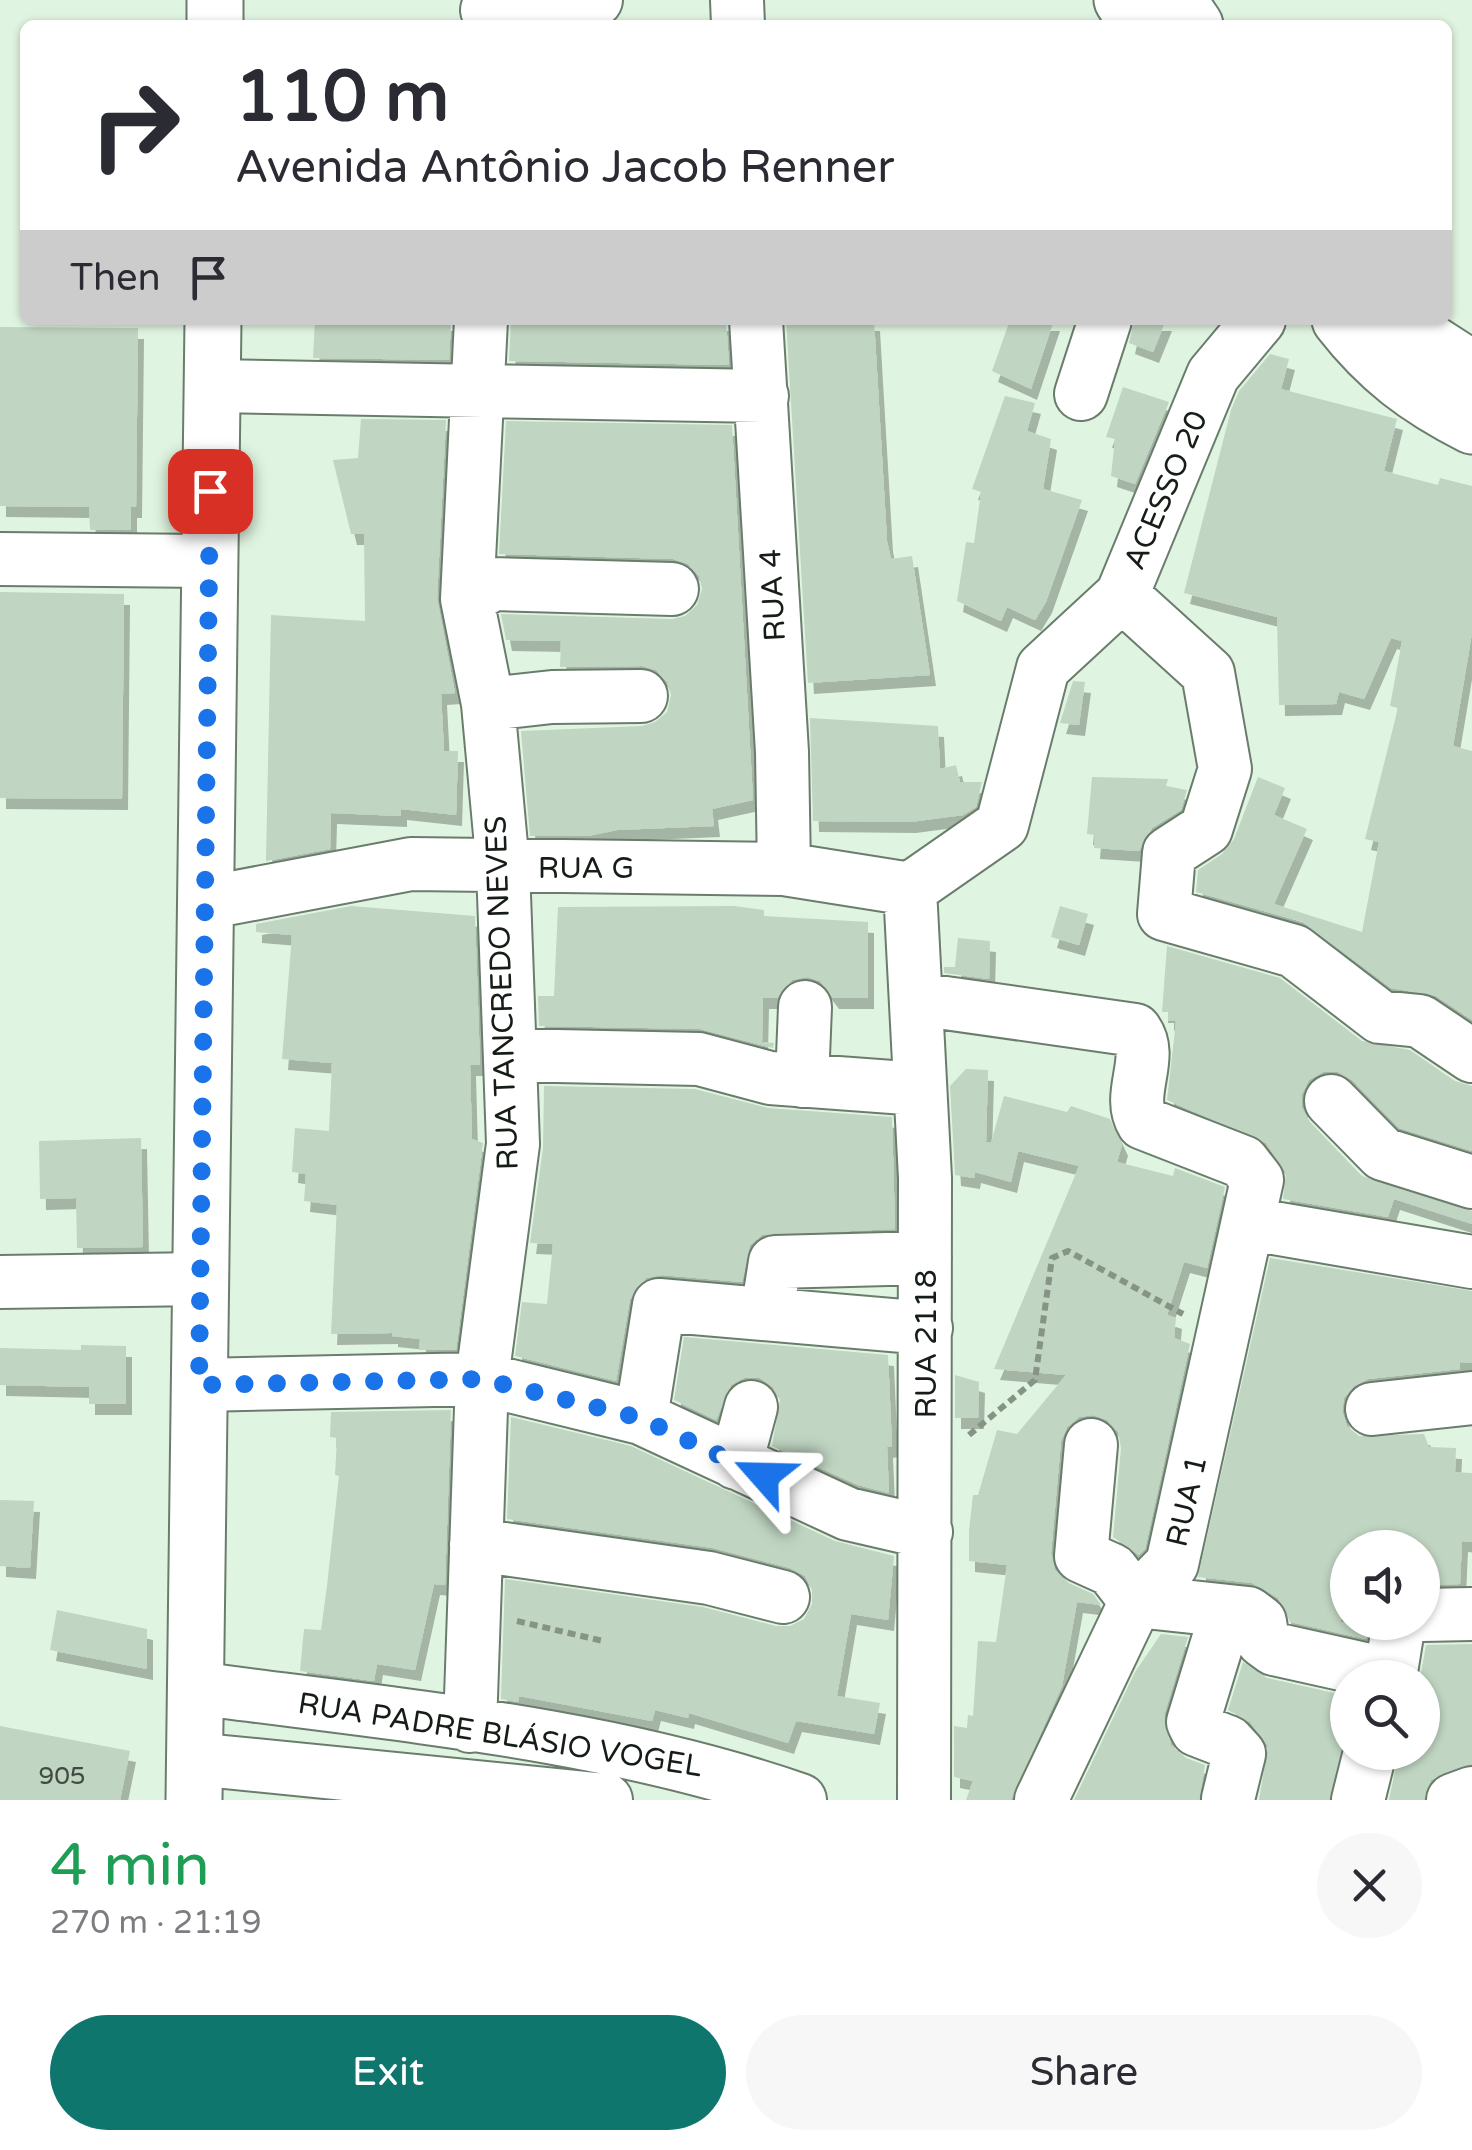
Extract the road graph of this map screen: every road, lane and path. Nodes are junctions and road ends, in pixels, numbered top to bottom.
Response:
1 (596, 0) edge
2 (487, 12) edge
3 (213, 325) edge
4 (481, 325) edge
5 (756, 325) edge
6 (1103, 325) edge
7 (1255, 325) edge
8 (1344, 325) edge
9 (1404, 325) edge
10 (1472, 369) edge
11 (212, 386) junction
12 (478, 391) junction
13 (1081, 394) dead end
14 (762, 396) junction
15 (1472, 426) edge
16 (0, 559) edge
17 (210, 561) junction
18 (672, 588) dead end
19 (1122, 595) junction
20 (467, 599) junction
21 (641, 696) dead end
22 (488, 704) junction
23 (503, 867) junction
24 (784, 870) junction
25 (910, 889) junction
26 (205, 903) junction
27 (917, 999) junction
28 (805, 1008) dead end
29 (510, 1056) junction
30 (1472, 1056) edge
31 (802, 1081) junction
32 (918, 1089) junction
33 (1332, 1101) dead end
34 (1472, 1182) edge
35 (1250, 1224) junction
36 (925, 1258) junction
37 (1472, 1262) edge
38 (201, 1280) junction
39 (0, 1282) edge
40 (767, 1313) junction
41 (926, 1328) junction
42 (1225, 1337) junction
43 (482, 1379) junction
44 (199, 1385) junction
45 (1472, 1398) edge
46 (751, 1407) dead end
47 (1372, 1409) dead end
48 (640, 1418) junction
49 (1091, 1445) dead end
50 (736, 1463) junction
51 (926, 1471) junction
52 (926, 1532) junction
53 (476, 1544) junction
54 (783, 1597) dead end
55 (1136, 1601) junction
56 (473, 1610) junction
57 (1227, 1611) junction
58 (1472, 1614) edge
59 (1440, 1615) edge
60 (604, 1641) dead end
61 (1330, 1662) edge
62 (195, 1688) junction
63 (470, 1726) junction
64 (1366, 1770) edge
65 (194, 1780) edge
66 (1472, 1793) edge
67 (1228, 1799) edge
68 (606, 1800) edge
69 (800, 1800) edge
70 (924, 1800) edge
71 (1040, 1800) edge
72 (1358, 1800) edge
73 (1453, 1800) edge

1 - 2 street
3 - 11 main road
4 - 12 street, RUA TANCREDO NEVES
5 - 14 street, RUA 4
6 - 13 street
7 - 19 street, ACESSO 20
8 - 15 main road
9 - 10 main road
11 - 12 street
11 - 17 main road
12 - 14 street
12 - 20 street, RUA TANCREDO NEVES
14 - 24 street, RUA 4
16 - 17 street
17 - 26 main road
18 - 20 street
19 - 25 street
19 - 30 street, ACESSO 20
20 - 22 street, RUA TANCREDO NEVES
21 - 22 street
22 - 23 street, RUA TANCREDO NEVES
23 - 24 street, RUA G
23 - 26 street, RUA G
23 - 29 street, RUA TANCREDO NEVES
24 - 25 street, RUA G
25 - 27 street, RUA 2118
26 - 38 main road
27 - 32 street, RUA 2118
27 - 35 street, RUA 1
28 - 31 street
29 - 31 street
29 - 43 street, RUA TANCREDO NEVES
31 - 32 street
32 - 36 street, RUA 2118
33 - 34 street
35 - 37 street
35 - 42 street, RUA 1
36 - 40 street
36 - 41 street, RUA 2118
38 - 39 street
38 - 44 main road
40 - 41 street
40 - 48 street
41 - 51 street, RUA 2118
42 - 51 path
42 - 55 street, RUA 1
43 - 44 street
43 - 48 street
43 - 53 street, RUA TANCREDO NEVES
44 - 62 main road
45 - 47 street
46 - 50 street
48 - 50 street
49 - 55 street
50 - 52 street
51 - 52 street, RUA 2118
52 - 70 street, RUA 2118
53 - 54 street
53 - 56 street, RUA TANCREDO NEVES
55 - 57 street
55 - 71 street, RUA 1
56 - 60 path
56 - 63 street, RUA TANCREDO NEVES
57 - 61 street
57 - 67 street
58 - 59 street
62 - 63 street, RUA PADRE BLÁSIO VOGEL
62 - 65 main road
63 - 69 street, RUA PADRE BLÁSIO VOGEL
64 - 72 street
65 - 68 street, RUA PADRE BLÁSIO VOGEL
66 - 73 street

